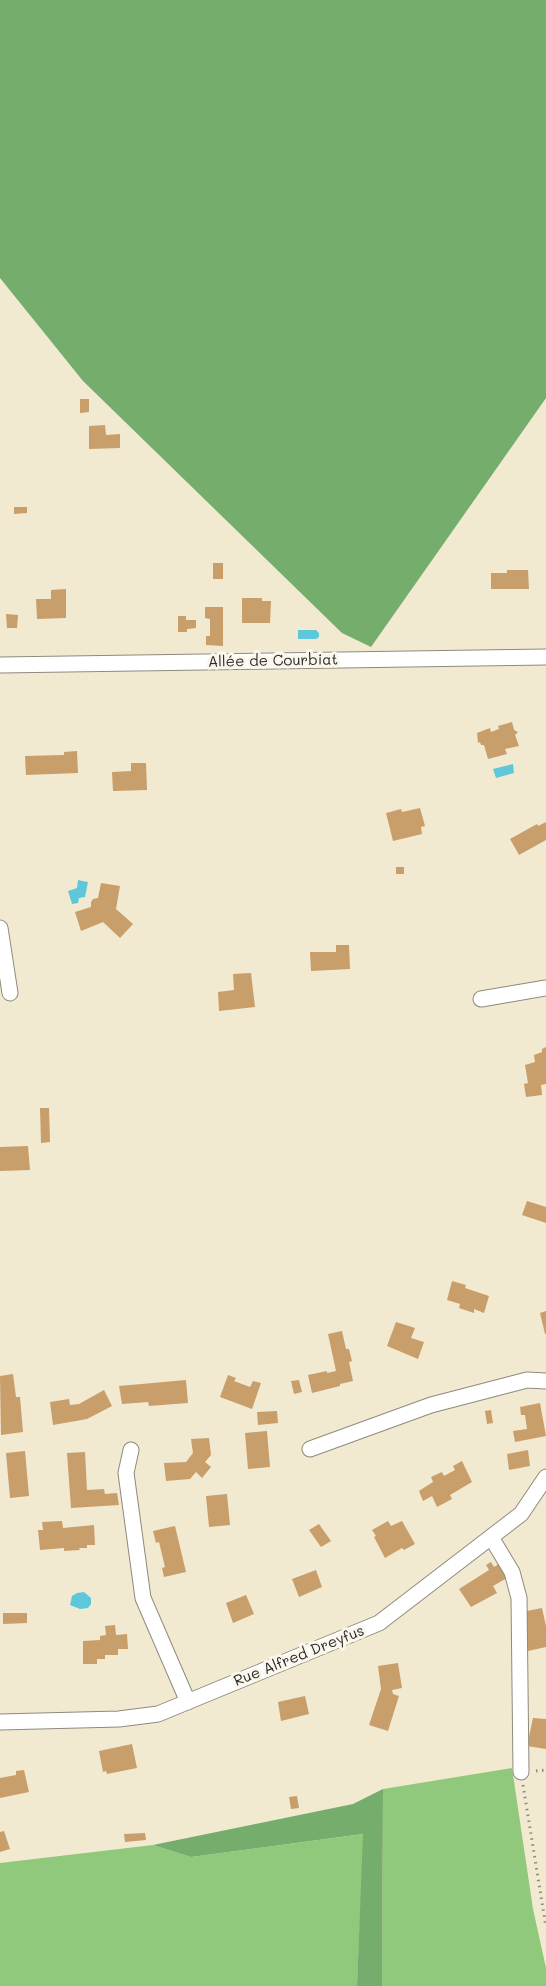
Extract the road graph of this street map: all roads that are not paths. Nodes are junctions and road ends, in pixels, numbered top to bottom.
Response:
1 (546, 657) edge
2 (0, 665) edge
3 (0, 928) edge
4 (546, 988) edge
5 (10, 993) dead end
6 (481, 999) dead end
7 (546, 1381) edge
8 (310, 1449) dead end
9 (130, 1450) dead end
10 (546, 1477) edge
11 (491, 1537) junction
12 (188, 1702) junction
13 (0, 1722) edge
14 (521, 1772) road end

1 - 2 street, Allée de Courbiat
3 - 5 street
4 - 6 street
7 - 8 street
9 - 12 street
10 - 11 street, Rue Alfred Dreyfus
11 - 12 street, Rue Alfred Dreyfus
11 - 14 street
12 - 13 street, Rue Alfred Dreyfus

